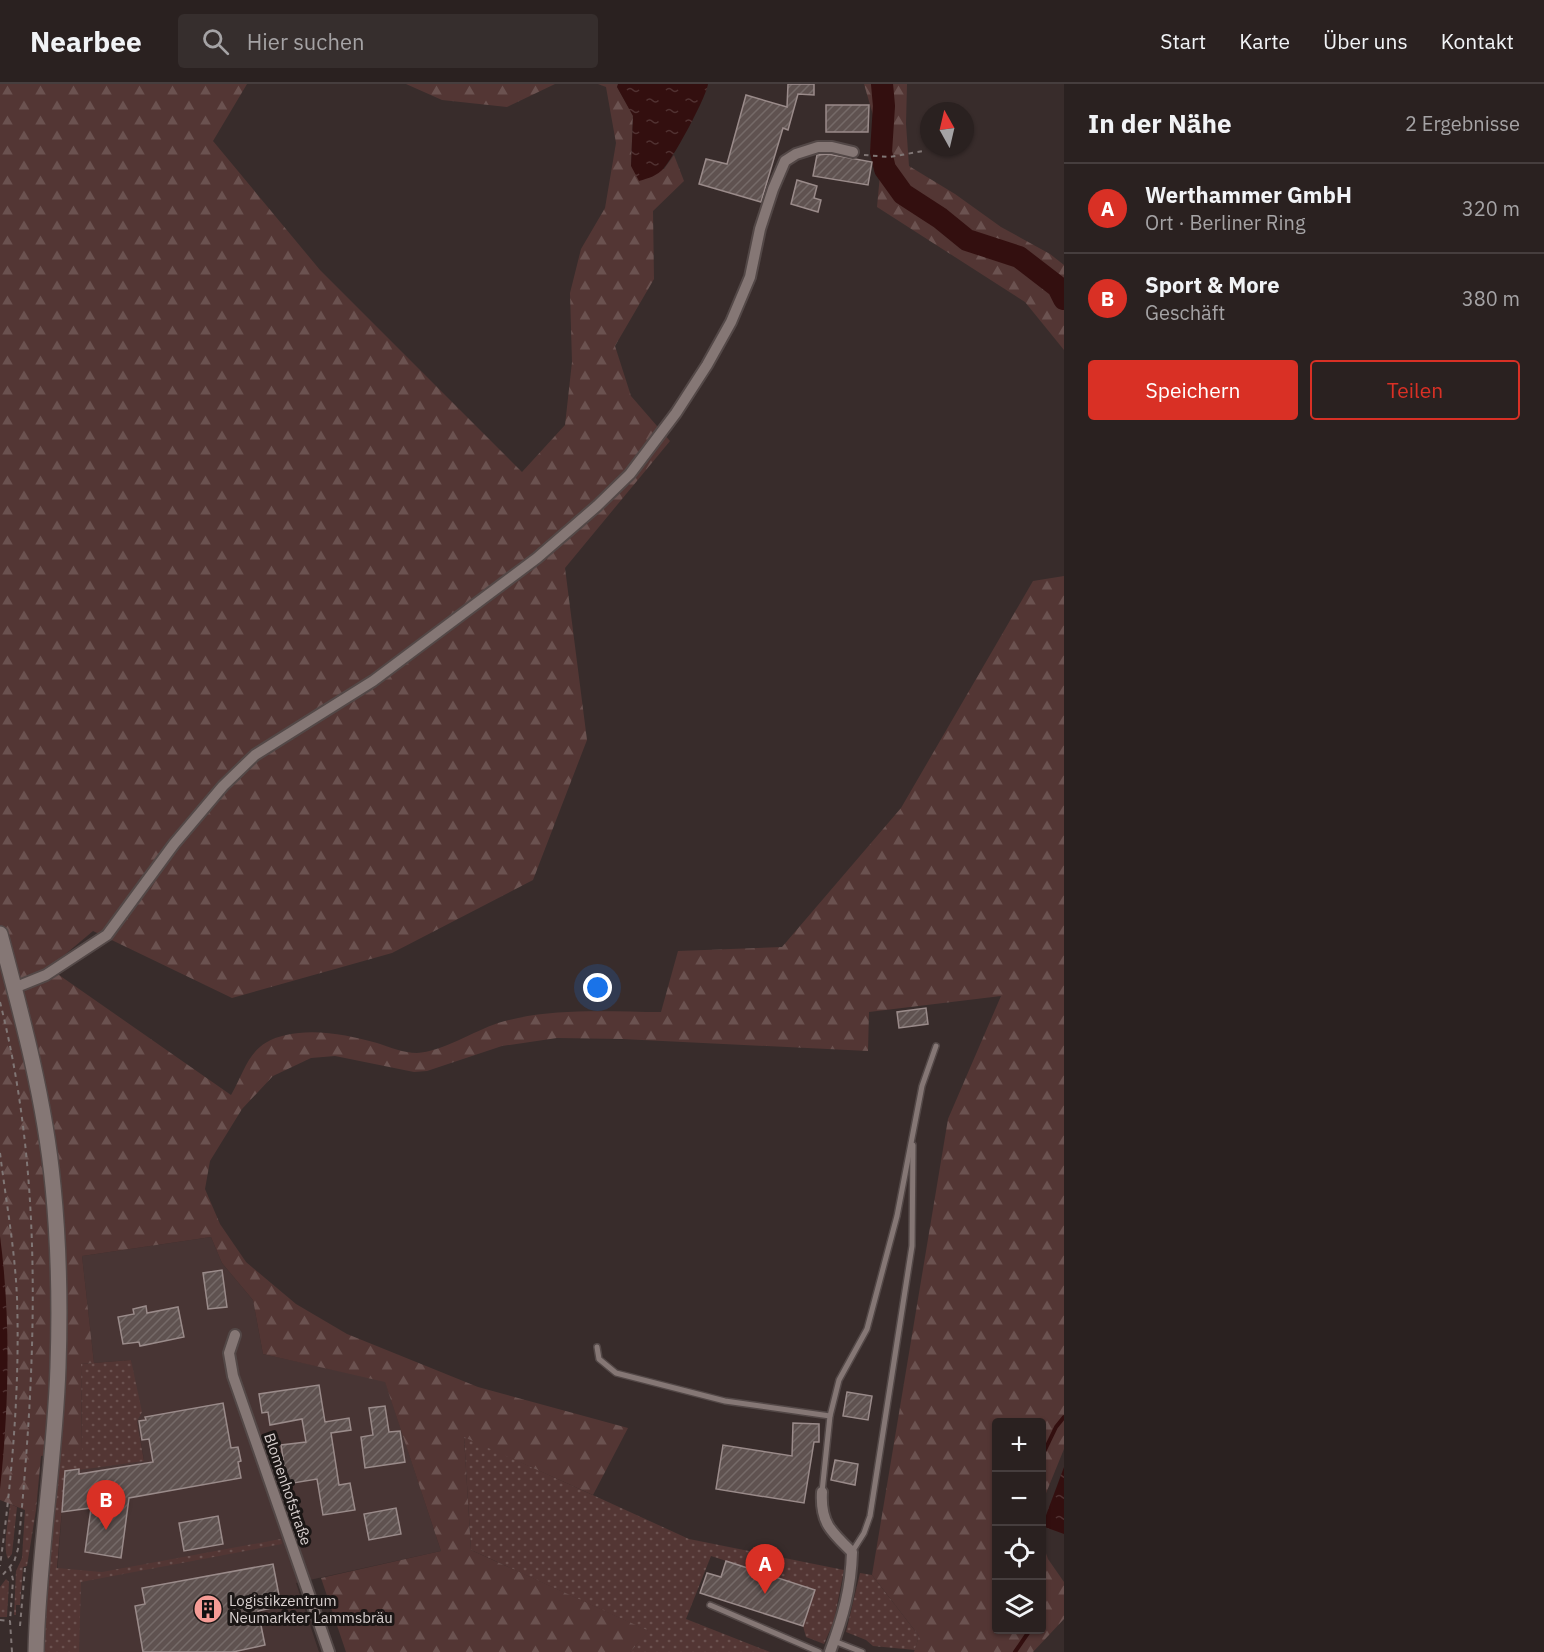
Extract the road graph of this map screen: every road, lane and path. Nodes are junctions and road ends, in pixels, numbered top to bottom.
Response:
1 (853, 152) dead end
2 (920, 152) edge
3 (870, 156) dead end
4 (0, 934) edge
5 (14, 988) junction
6 (0, 1002) edge
7 (0, 1019) edge
8 (4, 1019) junction
9 (936, 1046) dead end
10 (913, 1131) junction
11 (0, 1153) edge
12 (235, 1335) dead end
13 (597, 1347) dead end
14 (830, 1416) junction
15 (822, 1492) joint
16 (852, 1552) junction
17 (0, 1566) edge
18 (10, 1567) junction
19 (24, 1568) dead end
20 (0, 1578) edge
21 (710, 1605) dead end
22 (0, 1620) edge
23 (10, 1621) junction
24 (20, 1626) dead end
25 (834, 1641) junction
26 (12, 1652) edge
27 (36, 1652) edge
28 (329, 1652) edge
29 (819, 1652) edge
30 (830, 1652) edge
31 (862, 1652) edge

1 - 5 street
2 - 3 path
4 - 5 main road
5 - 27 main road
6 - 8 path
7 - 8 path
8 - 18 path
9 - 10 lane
10 - 14 lane
10 - 16 lane
11 - 17 path
12 - 28 street, Blomenhofstraße
13 - 14 lane
14 - 15 lane
15 - 16 street
16 - 25 street
18 - 20 path
18 - 23 path
19 - 24 path
21 - 29 lane
22 - 23 path
23 - 26 path
25 - 30 street
25 - 31 lane

